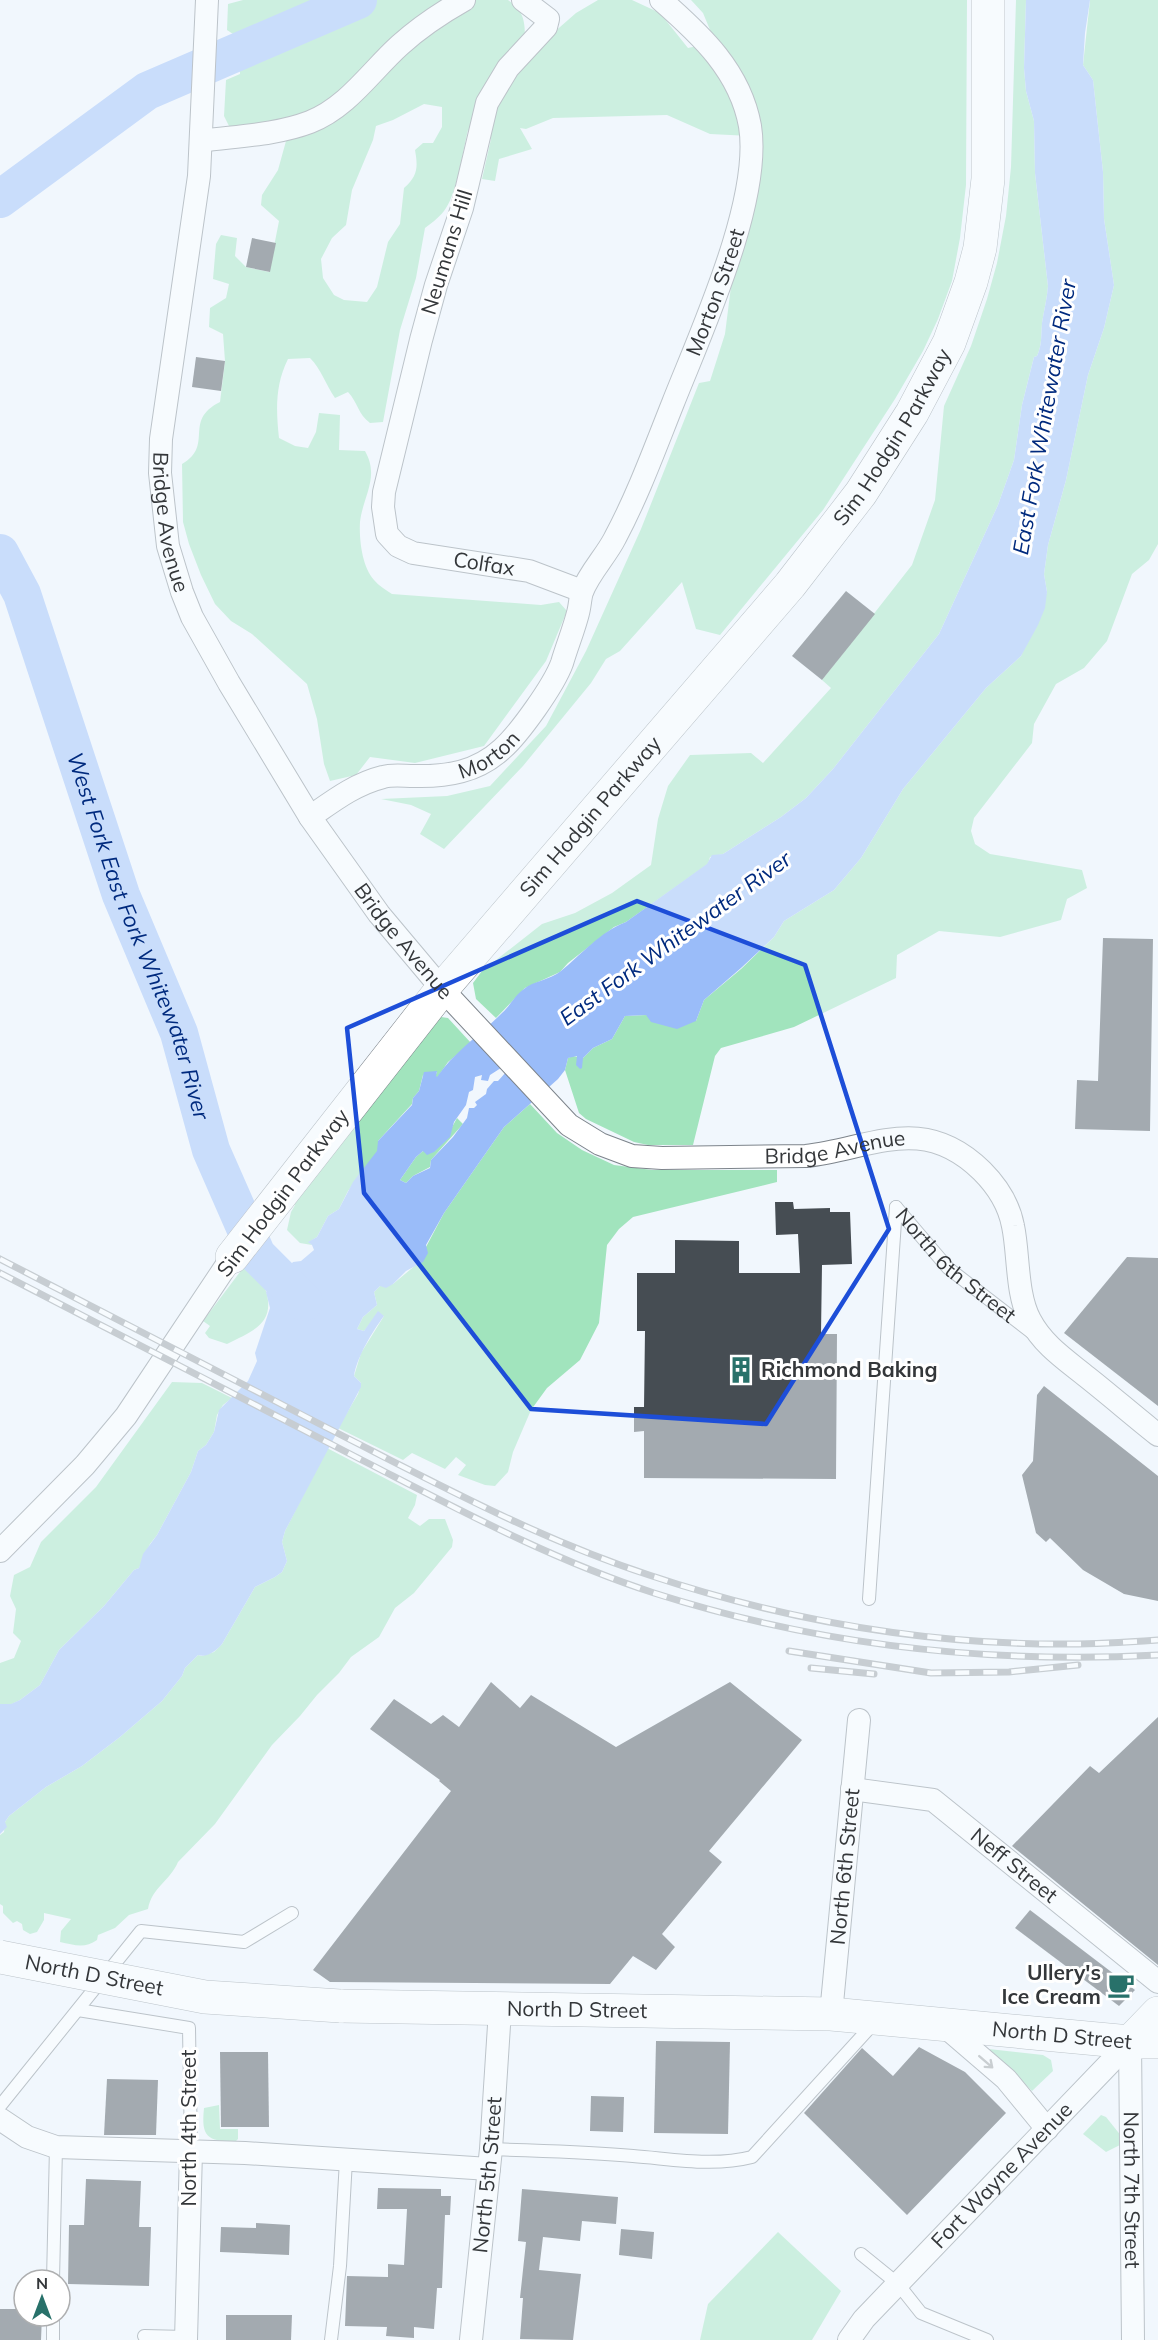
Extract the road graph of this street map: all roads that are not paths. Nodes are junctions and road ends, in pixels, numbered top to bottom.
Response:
1 (464, 0) edge
2 (523, 0) edge
3 (661, 0) edge
4 (988, 0) edge
5 (207, 10) edge
6 (201, 141) junction
7 (387, 534) joint
8 (582, 591) junction
9 (310, 817) junction
10 (450, 997) junction
11 (232, 1257) joint
12 (1044, 1342) junction
13 (1158, 1435) edge
14 (0, 1551) edge
15 (870, 1599) dead end
16 (859, 1720) dead end
17 (852, 1789) junction
18 (292, 1913) dead end
19 (0, 1957) edge
20 (1158, 1982) edge
21 (78, 2010) junction
22 (500, 2010) junction
23 (1158, 2013) edge
24 (831, 2014) junction
25 (878, 2018) junction
26 (942, 2024) junction
27 (1144, 2042) edge
28 (0, 2106) edge
29 (0, 2119) edge
30 (1047, 2129) junction
31 (56, 2147) junction
32 (191, 2151) junction
33 (490, 2159) junction
34 (346, 2160) junction
35 (861, 2254) dead end
36 (53, 2268) edge
37 (898, 2284) junction
38 (144, 2336) dead end
39 (186, 2339) edge
40 (331, 2340) edge
41 (471, 2340) edge
42 (849, 2340) edge
43 (987, 2340) edge
44 (1133, 2340) edge

1 - 6 street
2 - 7 street, Neumans Hill
3 - 8 street, Morton Street
4 - 10 street, Sim Hodgin Parkway
5 - 6 street, Bridge Avenue
6 - 9 street, Bridge Avenue
7 - 8 street, Colfax
8 - 9 street, Morton
9 - 10 street, Bridge Avenue
10 - 11 street, Sim Hodgin Parkway
10 - 12 street, Bridge Avenue
11 - 14 street, Sim Hodgin Parkway
12 - 13 street, Bridge Avenue
12 - 15 lane, North 6th Street
16 - 17 street, North 6th Street
17 - 20 street, Neff Street
17 - 24 street, North 6th Street
18 - 21 lane
19 - 22 street, North D Street, bridge
21 - 28 lane
21 - 32 lane, North 4th Street
22 - 24 street, North D Street
22 - 33 street, North 5th Street
23 - 27 street, Fort Wayne Avenue
24 - 25 street, North D Street
25 - 26 street, North D Street
25 - 33 lane
26 - 27 street, North D Street
26 -> 30 street
27 - 30 street, Fort Wayne Avenue
27 - 44 street, North 7th Street
29 - 31 street
30 - 37 street, Fort Wayne Avenue
31 - 32 street
31 - 36 lane
32 - 34 street
32 - 39 street, North 4th Street
33 - 34 street
33 - 41 street, North 5th Street
34 - 40 lane
35 - 37 lane
37 - 42 street, Fort Wayne Avenue
37 - 43 lane
38 - 39 lane

